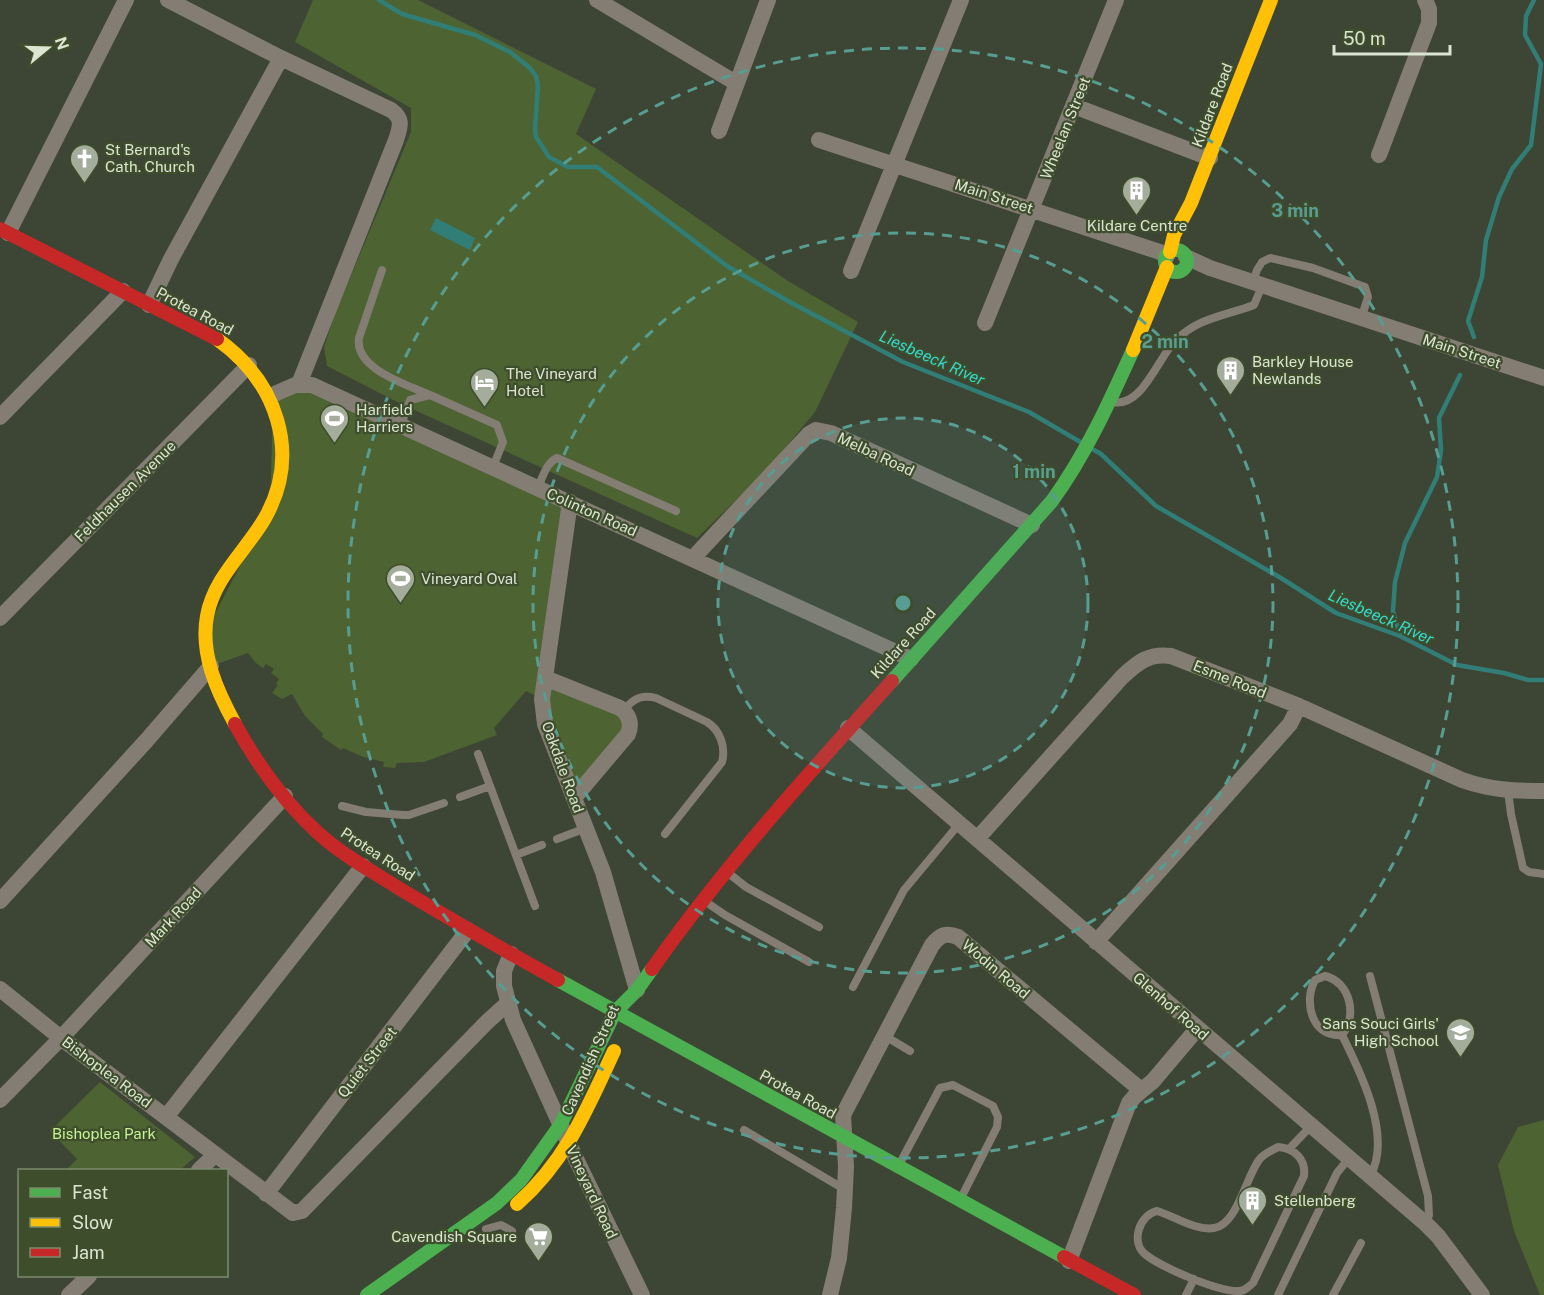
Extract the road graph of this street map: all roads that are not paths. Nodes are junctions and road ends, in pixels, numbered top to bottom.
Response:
1 (126, 0) edge
2 (168, 0) edge
3 (597, 0) edge
4 (768, 0) edge
5 (961, 0) edge
6 (1116, 0) edge
7 (1271, 0) edge
8 (1425, 0) edge
9 (281, 58) junction
10 (736, 83) junction
11 (1074, 106) junction
12 (719, 131) dead end
13 (819, 140) dead end
14 (1379, 155) dead end
15 (1210, 158) junction
16 (895, 164) junction
17 (1032, 209) junction
18 (4, 231) edge
19 (1177, 261) junction
20 (382, 270) dead end
21 (851, 271) dead end
22 (1257, 284) junction
23 (123, 291) junction
24 (149, 305) junction
25 (1361, 319) junction
26 (985, 323) dead end
27 (249, 365) junction
28 (1544, 378) edge
29 (299, 384) junction
30 (430, 395) junction
31 (270, 396) junction
32 (1110, 401) junction
33 (0, 417) edge
34 (400, 425) junction
35 (494, 467) junction
36 (538, 487) junction
37 (570, 502) junction
38 (676, 511) dead end
39 (1032, 525) junction
40 (693, 558) junction
41 (0, 618) edge
42 (911, 659) junction
43 (211, 666) junction
44 (545, 678) junction
45 (1299, 706) junction
46 (623, 710) junction
47 (848, 728) junction
48 (478, 754) dead end
49 (490, 786) junction
50 (1508, 791) junction
51 (1544, 791) edge
52 (285, 796) junction
53 (460, 797) dead end
54 (574, 798) junction
55 (444, 803) dead end
56 (342, 806) dead end
57 (959, 824) junction
58 (586, 828) junction
59 (665, 834) dead end
60 (557, 839) dead end
61 (977, 839) junction
62 (542, 845) dead end
63 (516, 855) junction
64 (363, 866) junction
65 (727, 871) junction
66 (1544, 874) edge
67 (704, 900) junction
68 (0, 901) edge
69 (535, 906) dead end
70 (819, 927) dead end
71 (468, 930) junction
72 (1096, 942) junction
73 (511, 954) junction
74 (809, 962) dead end
75 (1370, 976) dead end
76 (853, 987) dead end
77 (0, 989) edge
78 (637, 990) junction
79 (507, 1004) junction
80 (615, 1012) junction
81 (1197, 1029) junction
82 (625, 1030) junction
83 (1342, 1035) junction
84 (885, 1036) junction
85 (61, 1038) junction
86 (910, 1051) dead end
87 (1141, 1090) junction
88 (0, 1100) edge
89 (166, 1117) junction
90 (561, 1124) junction
91 (1311, 1126) junction
92 (744, 1130) dead end
93 (845, 1139) junction
94 (569, 1143) junction
95 (1290, 1148) junction
96 (215, 1155) junction
97 (1349, 1158) junction
98 (898, 1168) junction
99 (200, 1169) edge
100 (1370, 1176) junction
101 (845, 1189) junction
102 (266, 1194) junction
103 (958, 1201) junction
104 (1426, 1224) junction
105 (512, 1231) dead end
106 (481, 1232) joint
107 (1361, 1243) dead end
108 (1069, 1262) junction
109 (87, 1277) edge
110 (1194, 1279) junction
111 (1125, 1293) edge
112 (69, 1295) edge
113 (367, 1295) edge
114 (642, 1295) edge
115 (830, 1295) edge
116 (1186, 1295) edge
117 (1278, 1295) edge
118 (1333, 1295) edge
119 (1482, 1295) edge

1 - 18 street
2 - 9 street
3 - 10 street
4 - 10 street
5 - 16 street
6 - 11 street, Wheelan Street
7 - 15 street, Kildare Road
8 - 14 street
9 - 24 street
9 - 29 street
10 - 12 street
11 - 15 street
11 - 17 street, Wheelan Street
13 - 16 street, Main Street
15 - 19 street, Kildare Road
16 - 17 street, Main Street
16 - 21 street
17 - 19 street, Main Street
17 - 26 street, Wheelan Street
18 - 23 street, Protea Road
19 - 22 street, Main Street
19 - 32 street, Kildare Road
20 - 30 lane
22 - 25 street, Main Street
22 - 25 lane
22 - 32 lane
23 - 24 street, Protea Road
23 - 33 street
24 - 27 street, Protea Road
25 - 28 street, Main Street
27 - 31 street, Protea Road
27 - 41 street, Feldhausen Avenue
29 - 31 street
29 - 34 street, Colinton Road
30 - 34 lane
30 - 35 lane
31 - 43 street, Protea Road
32 - 39 street, Kildare Road
34 - 35 street, Colinton Road
35 - 36 street, Colinton Road
36 - 37 street, Colinton Road
36 - 38 lane
37 - 40 street, Colinton Road
37 - 44 street, Oakdale Road
39 - 40 street, Melba Road
39 - 42 street, Kildare Road
40 - 42 street, Colinton Road
42 - 47 street, Kildare Road
43 - 52 street, Protea Road
43 - 68 street
44 - 46 street
44 - 54 street, Oakdale Road
45 - 50 street, Esme Road
45 - 61 street, Esme Road
45 - 72 street
46 - 54 street
46 - 59 lane
47 - 57 street, Glenhof Road
47 - 65 street, Kildare Road
48 - 49 lane
49 - 53 lane
49 - 63 lane
50 - 51 street, Esme Road
50 - 66 lane
52 - 64 street, Protea Road
52 - 85 street, Mark Road
54 - 58 street, Oakdale Road
55 - 56 lane
57 - 61 street, Glenhof Road
57 - 76 lane
58 - 60 lane
58 - 78 street, Oakdale Road
61 - 72 street, Glenhof Road
62 - 63 lane
63 - 69 lane
64 - 71 street, Protea Road
64 - 89 street
65 - 67 street, Kildare Road
65 - 70 lane
67 - 74 lane
67 - 78 street, Kildare Road
71 - 73 street, Protea Road
71 - 102 street, Quiet Street
72 - 81 street, Glenhof Road
73 - 79 street, Vineyard Road
73 - 80 street, Protea Road
75 - 104 lane
77 - 85 street, Bishoplea Road
78 - 80 street, Cavendish Street
78 - 82 street, Cavendish Street
79 - 90 street, Vineyard Road
79 - 102 street, Bishoplea Road
80 - 82 street, Protea Road
80 - 90 street, Cavendish Street
81 - 87 street
81 - 91 street, Glenhof Road
82 - 93 street, Protea Road
82 - 94 street, Cavendish Street
83 - 83 lane
83 - 100 lane
84 - 86 lane
84 - 87 street, Wodin Road
84 - 93 street, Wodin Road
85 - 88 street, Mark Road
85 - 89 street, Bishoplea Road
87 - 108 street
89 - 96 street, Bishoplea Road
90 - 94 street, Vineyard Road
90 - 113 street, Cavendish Street
91 - 95 lane
91 - 97 street, Glenhof Road
92 - 101 lane
93 - 98 street, Protea Road
93 - 101 street, Wodin Road
94 - 106 street, Cavendish Street
94 - 114 street, Vineyard Road
95 - 110 lane
95 - 110 lane
96 - 99 street
96 - 102 street, Bishoplea Road
97 - 100 street, Glenhof Road
97 - 117 lane
98 - 103 street, Protea Road
98 - 103 lane
100 - 104 street, Glenhof Road
101 - 115 street, Wodin Road
103 - 108 street, Protea Road
104 - 119 street, Glenhof Road
105 - 106 lane
107 - 118 lane
108 - 111 street, Protea Road
109 - 112 street
110 - 116 lane

